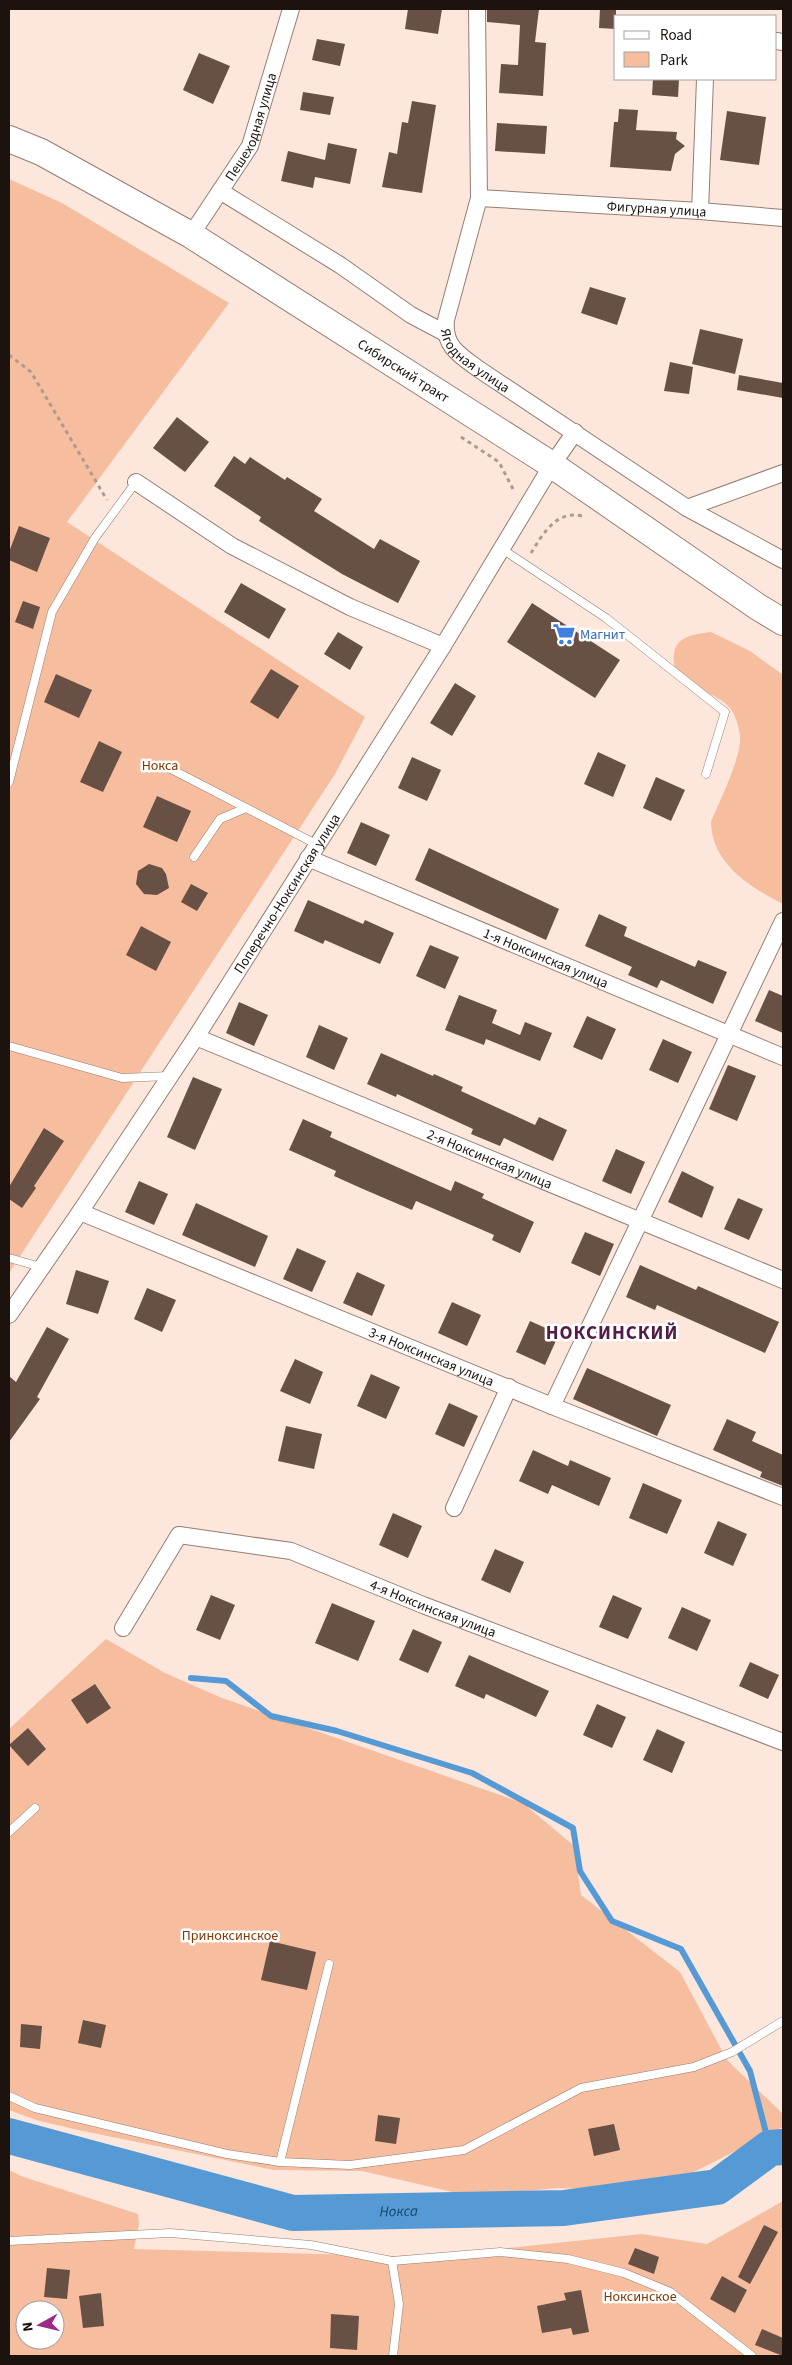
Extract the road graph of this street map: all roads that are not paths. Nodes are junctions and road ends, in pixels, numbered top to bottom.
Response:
1 (291, 9) edge
2 (477, 9) edge
3 (705, 80) edge
4 (9, 139) edge
5 (220, 191) junction
6 (479, 198) junction
7 (700, 211) junction
8 (783, 218) edge
9 (192, 235) junction
10 (445, 333) junction
11 (575, 432) junction
12 (552, 464) junction
13 (783, 473) edge
14 (136, 482) joint
15 (687, 508) junction
16 (502, 549) junction
17 (783, 560) edge
18 (783, 622) edge
19 (443, 646) junction
20 (169, 768) dead end
21 (706, 774) dead end
22 (9, 782) edge
23 (246, 808) junction
24 (312, 851) junction
25 (194, 857) dead end
26 (783, 920) edge
27 (730, 1034) junction
28 (196, 1037) junction
29 (9, 1046) edge
30 (783, 1057) edge
31 (171, 1076) junction
32 (80, 1212) junction
33 (638, 1222) junction
34 (9, 1258) edge
35 (41, 1267) junction
36 (783, 1280) edge
37 (9, 1315) edge
38 (509, 1388) junction
39 (552, 1406) junction
40 (783, 1498) edge
41 (454, 1508) dead end
42 (123, 1628) dead end
43 (783, 1742) edge
44 (36, 1808) dead end
45 (9, 1832) edge
46 (329, 1964) dead end
47 (783, 2021) edge
48 (9, 2096) edge
49 (280, 2162) junction
50 (9, 2241) edge
51 (392, 2261) junction
52 (393, 2356) edge
53 (752, 2356) edge

1 - 5 street, Пешеходная улица
2 - 6 street, Ягодная улица
3 - 7 street, Фигурная улица
4 - 9 main road, Сибирский тракт
5 - 9 street, Пешеходная улица
5 - 10 street
6 - 7 street, Фигурная улица
6 - 10 street, Ягодная улица
7 - 8 street
9 - 12 main road, Сибирский тракт
10 - 11 street, Ягодная улица
11 - 12 street, Поперечно-Ноксинская улица
11 - 15 street, Ягодная улица
12 - 16 street, Поперечно-Ноксинская улица
12 - 18 main road, Сибирский тракт
13 - 15 street
14 - 19 street
14 - 22 lane
15 - 17 street, Ягодная улица
16 - 19 street, Поперечно-Ноксинская улица
16 - 21 lane
19 - 24 street, Поперечно-Ноксинская улица
20 - 23 lane
23 - 24 lane
23 - 25 lane
24 - 27 street, 1-я Ноксинская улица
24 - 28 street, Поперечно-Ноксинская улица
26 - 27 street
27 - 30 street, 1-я Ноксинская улица
27 - 33 street
28 - 31 street, Поперечно-Ноксинская улица
28 - 33 street, 2-я Ноксинская улица
29 - 31 lane
31 - 32 street, Поперечно-Ноксинская улица
32 - 35 street, Поперечно-Ноксинская улица
32 - 38 street, 3-я Ноксинская улица
33 - 36 street, 2-я Ноксинская улица
33 - 39 street
34 - 35 lane
35 - 37 street, Поперечно-Ноксинская улица
38 - 39 street, 3-я Ноксинская улица
38 - 41 street
39 - 40 street, 3-я Ноксинская улица
42 - 43 street, 4-я Ноксинская улица
44 - 45 lane
46 - 49 lane
47 - 49 lane
48 - 49 lane
50 - 51 lane
51 - 52 lane
51 - 53 lane

